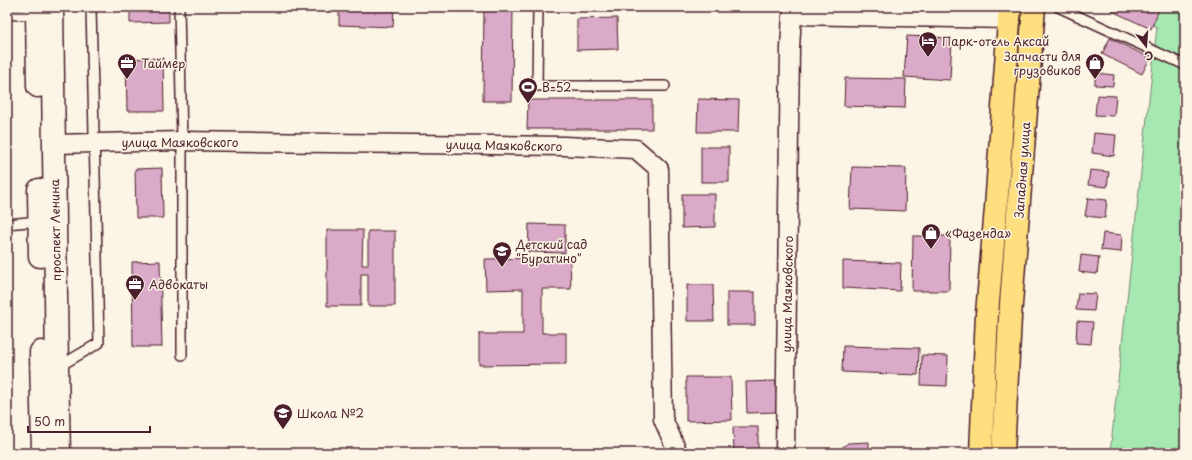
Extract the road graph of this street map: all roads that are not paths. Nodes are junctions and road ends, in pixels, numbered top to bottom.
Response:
1 (91, 7) edge
2 (179, 7) edge
3 (538, 7) edge
4 (1034, 7) edge
5 (1058, 7) edge
6 (45, 11) edge
7 (1010, 13) edge
8 (7, 15) edge
9 (1185, 65) edge
10 (665, 86) dead end
11 (182, 141) junction
12 (95, 143) junction
13 (54, 144) junction
14 (39, 221) junction
15 (7, 224) edge
16 (182, 355) dead end
17 (57, 368) junction
18 (43, 453) edge
19 (59, 453) edge
20 (678, 453) edge
21 (785, 453) edge
22 (981, 453) edge
23 (1003, 453) edge

1 - 12 lane
2 - 11 lane
3 - 10 lane
4 - 23 main road, Западная улица
5 - 9 lane
6 - 8 lane
6 - 13 main road, проспект Ленина
6 - 14 main road, проспект Ленина
7 - 21 street, улица Маяковского
7 - 22 main road, Западная улица
11 - 12 street, улица Маяковского
11 - 16 lane
11 - 20 street, улица Маяковского
12 - 13 street, улица Маяковского
12 - 17 lane
13 - 17 main road, проспект Ленина
14 - 15 lane
14 - 18 main road, проспект Ленина
17 - 19 main road, проспект Ленина

